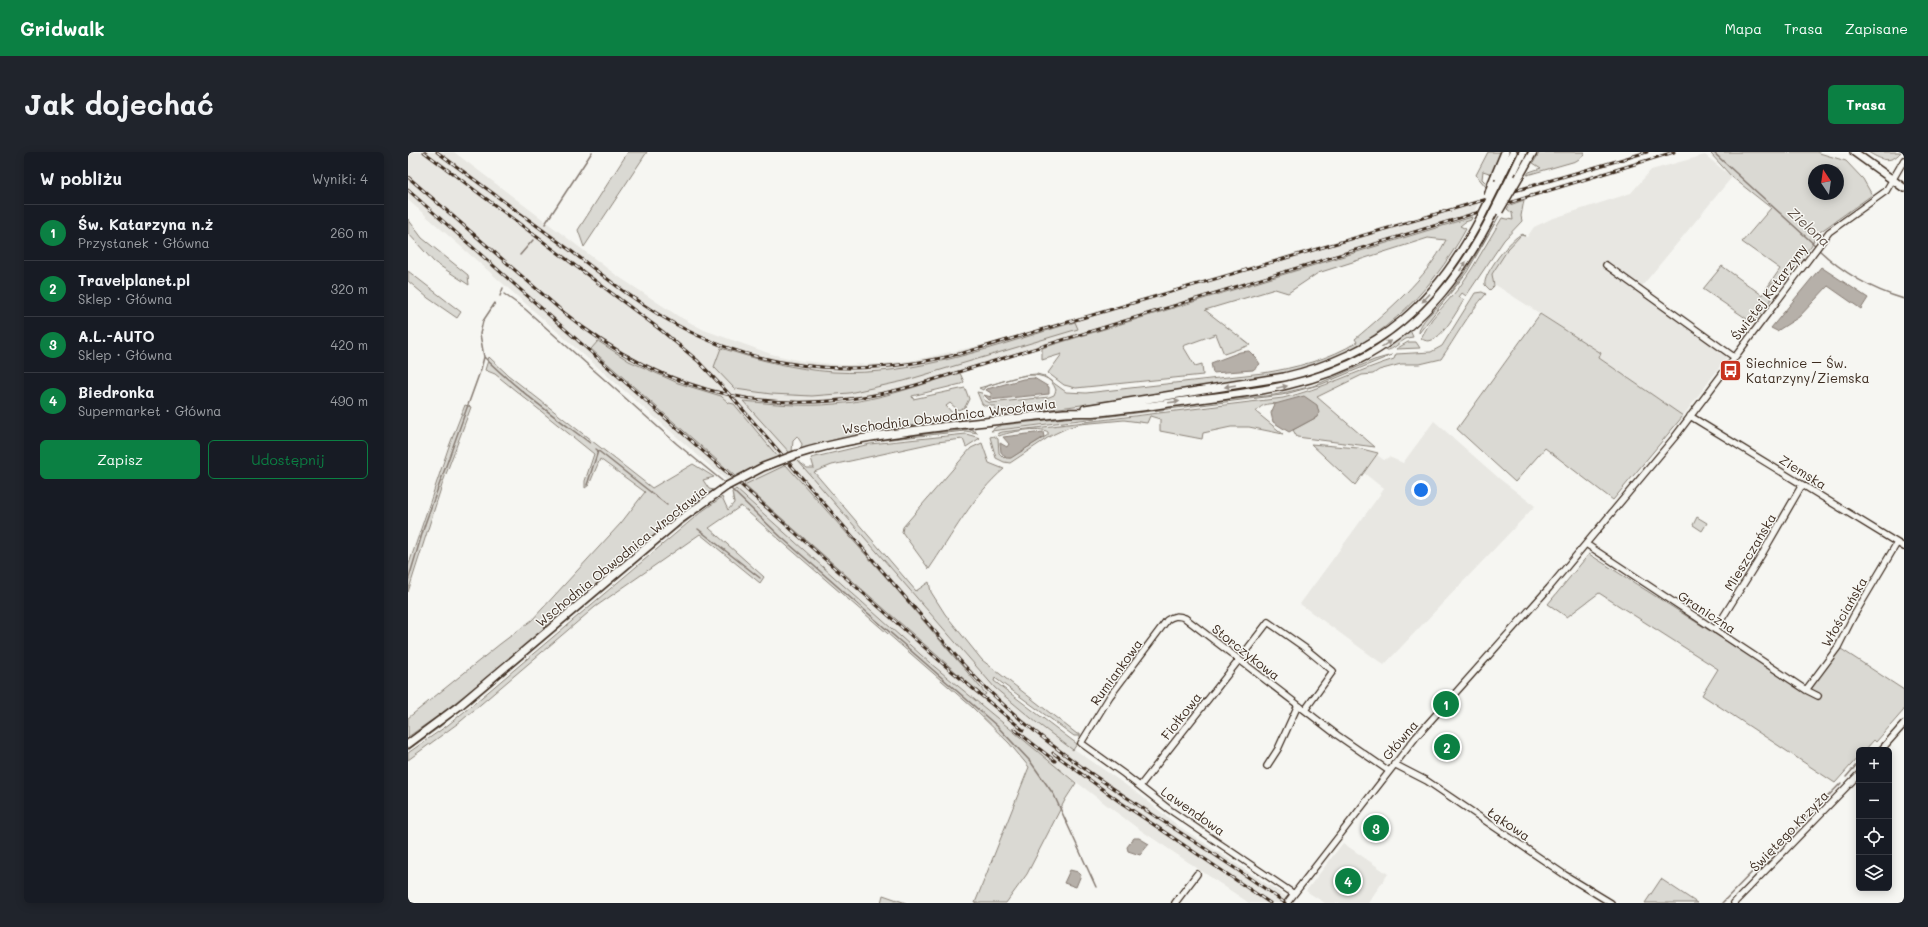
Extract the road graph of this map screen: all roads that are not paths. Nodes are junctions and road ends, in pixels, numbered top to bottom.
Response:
1 (1505, 152) edge
2 (1513, 152) edge
3 (1523, 152) edge
4 (1533, 152) edge
5 (1854, 152) edge
6 (1904, 160) edge
7 (1894, 180) junction
8 (1495, 182) junction
9 (1904, 188) edge
10 (1496, 212) junction
11 (1606, 265) dead end
12 (1734, 357) junction
13 (1066, 413) junction
14 (1690, 416) junction
15 (1802, 484) junction
16 (1897, 543) junction
17 (1586, 544) junction
18 (1904, 547) edge
19 (1172, 616) joint
20 (1715, 630) junction
21 (1246, 652) dead end
22 (1238, 660) junction
23 (1806, 690) junction
24 (1818, 696) dead end
25 (1298, 705) junction
26 (1305, 710) junction
27 (1904, 724) edge
28 (1080, 743) joint
29 (408, 744) edge
30 (1884, 747) edge
31 (1394, 764) junction
32 (1267, 766) dead end
33 (1389, 771) junction
34 (1856, 777) edge
35 (1140, 786) junction
36 (1197, 874) dead end
37 (1294, 894) junction
38 (1176, 903) edge
39 (1287, 903) edge
40 (1611, 903) edge
41 (1734, 903) edge

1 - 8 main road
2 - 8 main road
3 - 10 main road, bridge
4 - 10 main road, bridge
5 - 7 main road
6 - 7 street, Świętej Katarzyny
7 - 9 main road
7 - 12 street, Świętej Katarzyny
8 -> 13 main road, Wschodnia Obwodnica Wrocławia, bridge
13 -> 10 main road, Wschodnia Obwodnica Wrocławia
11 - 12 street
12 - 14 street, Świętej Katarzyny
13 - 29 main road, Wschodnia Obwodnica Wrocławia, bridge
14 - 15 street, Ziemska
14 - 17 street, Świętej Katarzyny
15 - 16 street, Ziemska
15 - 20 street, Mieszczańska
16 - 18 street, Ziemska
16 - 23 street, Włościańska
17 - 20 street, Graniczna
17 - 31 street, Główna
19 - 22 street, Storczykowa
19 - 28 street, Rumiankowa
20 - 23 street, Graniczna
21 - 26 street, Storczykowa
22 - 25 street, Storczykowa
22 - 35 street, Fiołkowa
23 - 24 street, Graniczna
25 - 26 street, Storczykowa
25 - 32 street
26 - 33 street, Storczykowa
27 - 30 street
28 - 35 street, Lawendowa
31 - 33 street, Główna
31 - 40 street, Łąkowa
33 - 37 street, Główna
34 - 41 street, Świętego Krzyża
35 - 37 street, Lawendowa
36 - 38 street
37 - 39 street, Główna

